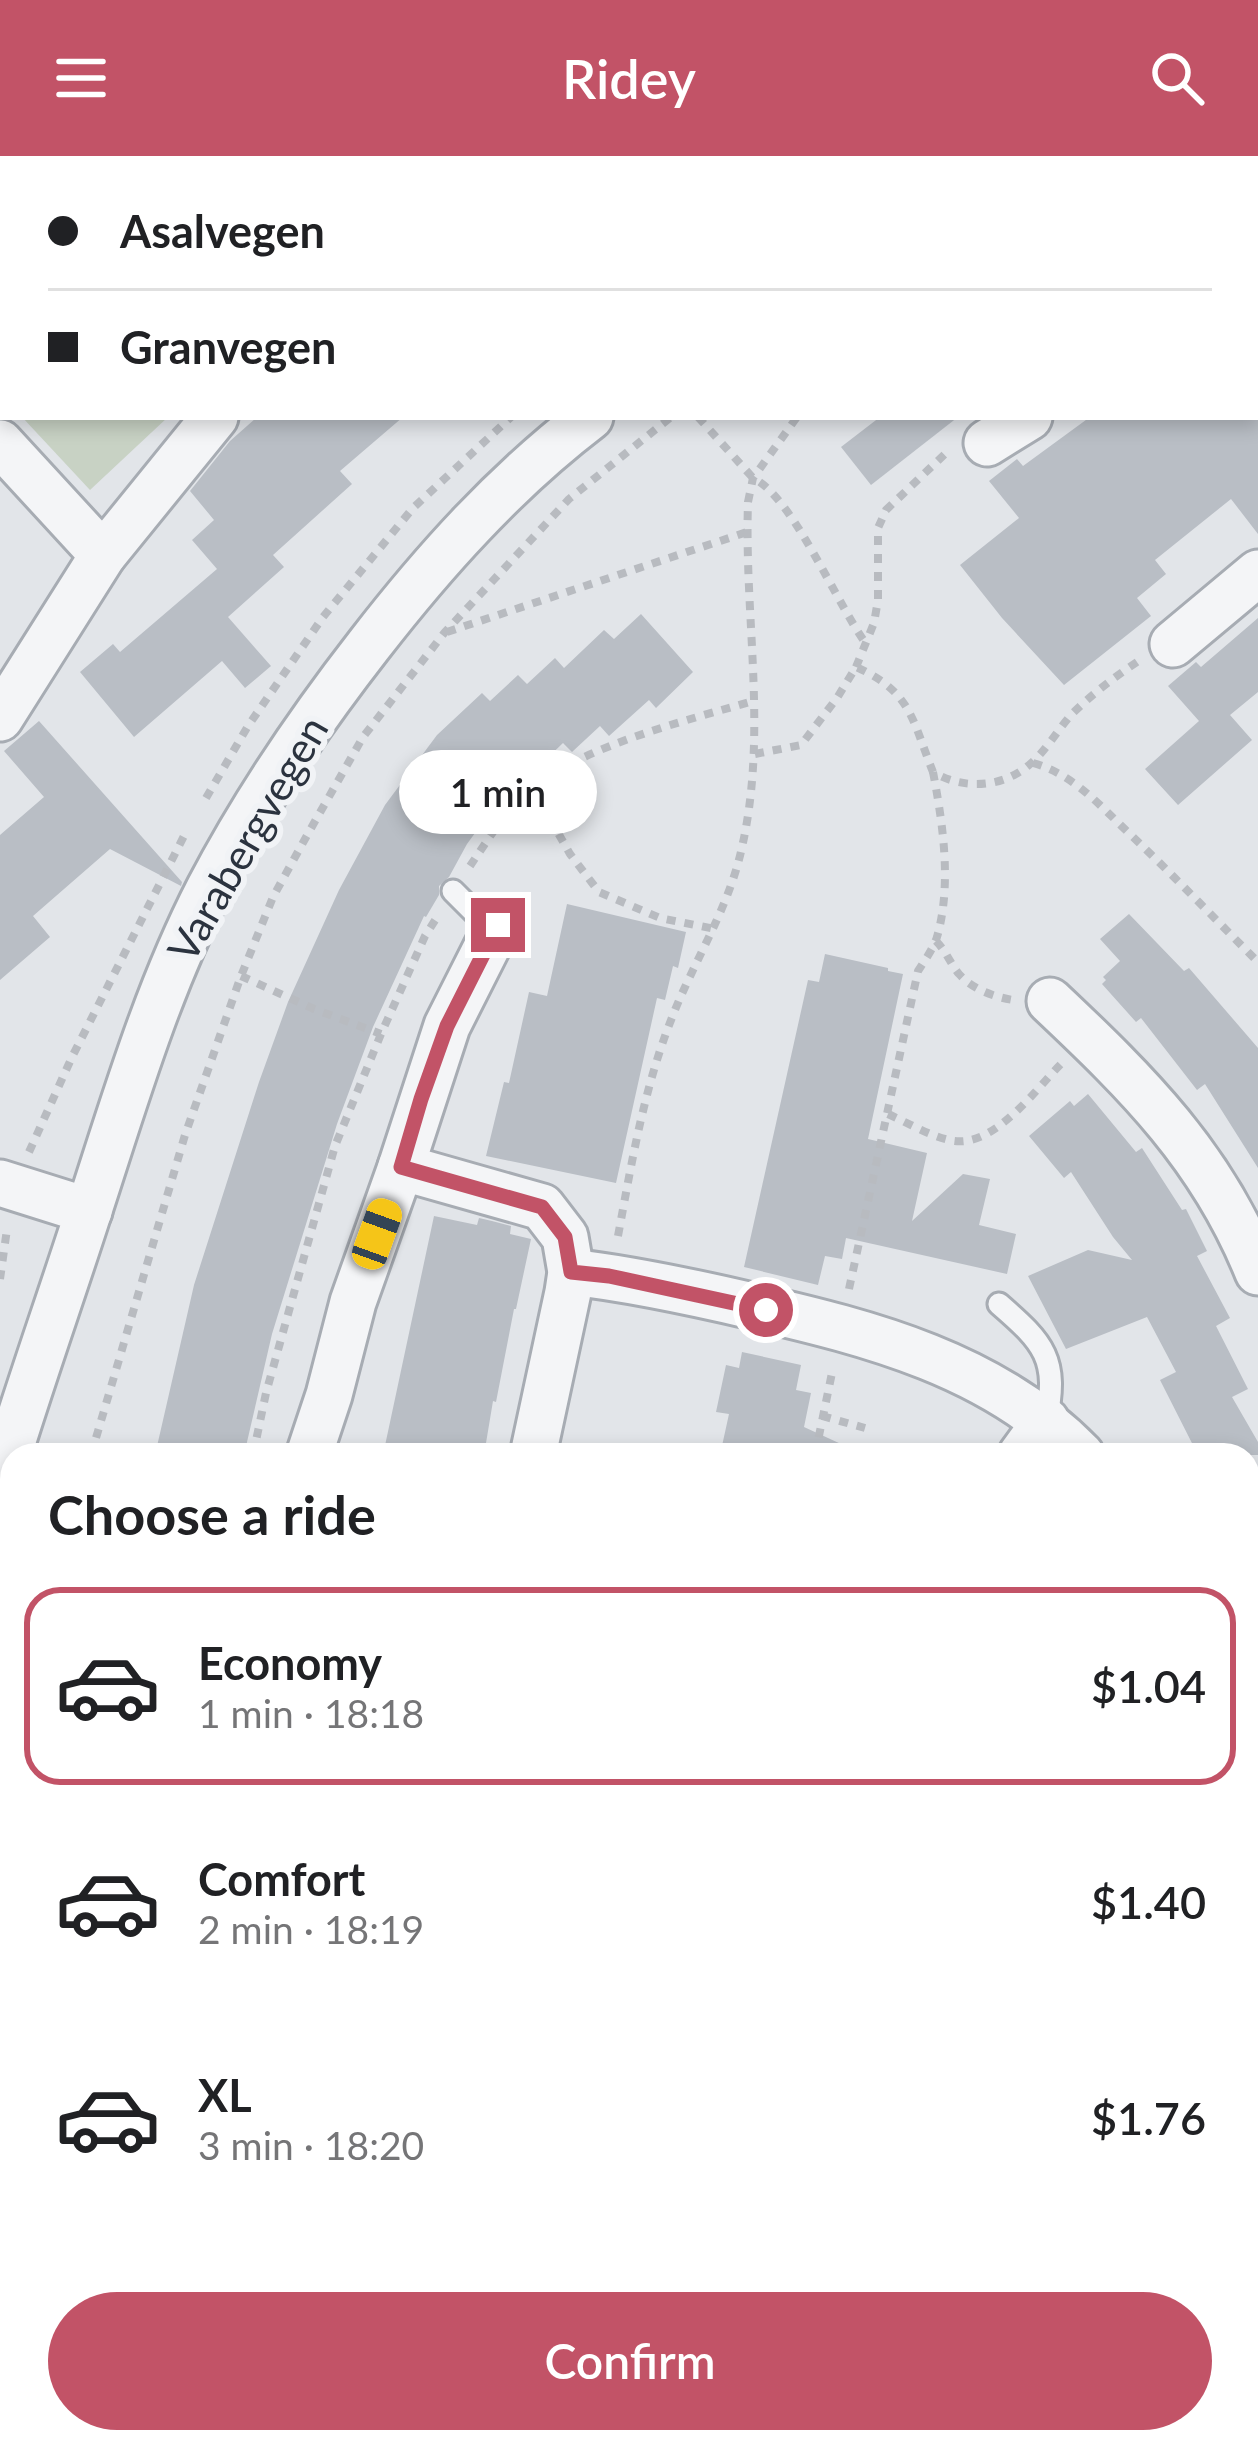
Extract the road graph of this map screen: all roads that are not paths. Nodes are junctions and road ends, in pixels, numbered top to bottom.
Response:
1 (213, 420) edge
2 (586, 420) edge
3 (1024, 420) edge
4 (0, 443) edge
5 (987, 443) road end
6 (103, 556) junction
7 (1258, 573) edge
8 (1173, 644) road end
9 (0, 718) edge
10 (453, 891) dead end
11 (498, 925) joint
12 (1050, 1001) road end
13 (401, 1167) junction
14 (0, 1183) edge
15 (89, 1211) junction
16 (571, 1272) junction
17 (1258, 1272) edge
18 (999, 1304) dead end
19 (1034, 1438) edge
20 (13, 1443) edge
21 (313, 1443) edge
22 (535, 1443) edge

1 - 6 street
2 - 15 street, Varabergvegen
3 - 5 street
4 - 6 street
6 - 9 street
7 - 8 street
10 - 11 lane
11 - 13 street
12 - 17 street
13 - 16 street
13 - 21 street
14 - 15 street
15 - 20 street, Varabergvegen
16 - 19 street
16 - 22 street
18 - 19 lane

